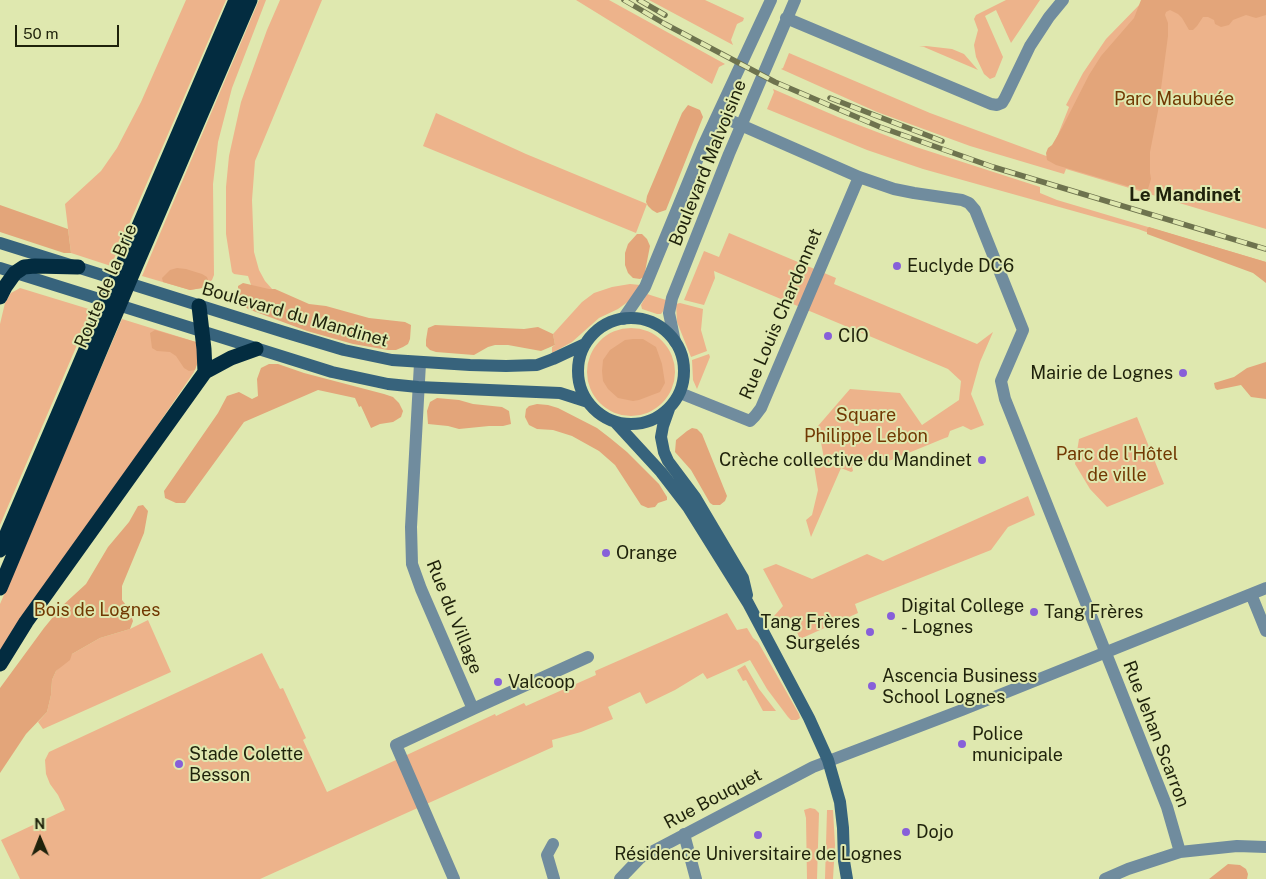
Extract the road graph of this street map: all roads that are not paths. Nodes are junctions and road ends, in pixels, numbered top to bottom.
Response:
1 (236, 0) edge
2 (250, 0) edge
3 (771, 0) edge
4 (795, 0) edge
5 (1063, 0) edge
6 (786, 18) junction
7 (718, 115) junction
8 (741, 126) junction
9 (859, 177) junction
10 (0, 243) edge
11 (78, 267) junction
12 (0, 268) edge
13 (15, 273) junction
14 (0, 297) edge
15 (199, 306) junction
16 (623, 319) junction
17 (202, 332) junction
18 (675, 342) junction
19 (586, 344) junction
20 (256, 350) junction
21 (420, 363) junction
22 (205, 372) junction
23 (418, 387) junction
24 (680, 393) junction
25 (588, 402) junction
26 (669, 409) junction
27 (616, 422) junction
28 (0, 550) edge
29 (0, 588) edge
30 (1266, 588) edge
31 (1251, 594) junction
32 (748, 602) junction
33 (1266, 631) edge
34 (1105, 654) junction
35 (588, 656) dead end
36 (0, 664) edge
37 (473, 709) junction
38 (828, 760) junction
39 (685, 833) junction
40 (553, 844) dead end
41 (1266, 847) edge
42 (1180, 852) junction
43 (844, 861) junction
44 (454, 879) edge
45 (554, 879) edge
46 (620, 879) edge
47 (696, 879) edge
48 (840, 879) edge
49 (847, 879) edge
50 (1104, 879) edge

1 - 28 highway, Route de la Brie
2 - 29 highway, Route de la Brie
3 - 7 street, Boulevard Malvoisine
4 - 6 street, Boulevard Malvoisine
5 - 6 street
6 - 8 street, Boulevard Malvoisine
7 - 8 street
7 - 16 street, Boulevard Malvoisine
8 - 9 street
8 - 18 street, Boulevard Malvoisine
9 - 24 street, Rue Louis Chardonnet
9 - 34 street
10 - 11 street, Boulevard du Mandinet
11 - 13 highway
11 - 15 street, Boulevard du Mandinet
12 - 13 street
13 - 14 highway
13 - 17 street
15 - 17 highway
15 - 21 street, Boulevard du Mandinet
16 - 18 street
16 - 19 street
17 - 20 street
17 - 22 highway
18 - 24 street
19 - 21 street, Boulevard du Mandinet
19 - 25 street
20 - 22 highway
20 - 23 street
21 - 23 street, Rue du Village
22 - 36 highway
23 - 25 street
23 - 37 street, Rue du Village
24 - 26 street
25 - 27 street
26 - 27 street
26 - 32 street
27 - 32 street
30 - 31 street, Rue Jehan Scarron
31 - 33 street
31 - 34 street, Rue Jehan Scarron
32 - 38 street
34 - 38 street
34 - 42 street, Rue Jehan Scarron
35 - 37 street
37 - 44 street
38 - 39 street, Rue Bouquet
38 - 43 street
39 - 46 street, Rue Bouquet
39 - 47 street
40 - 45 street
41 - 42 street
42 - 50 street
43 - 48 street
43 - 49 street

